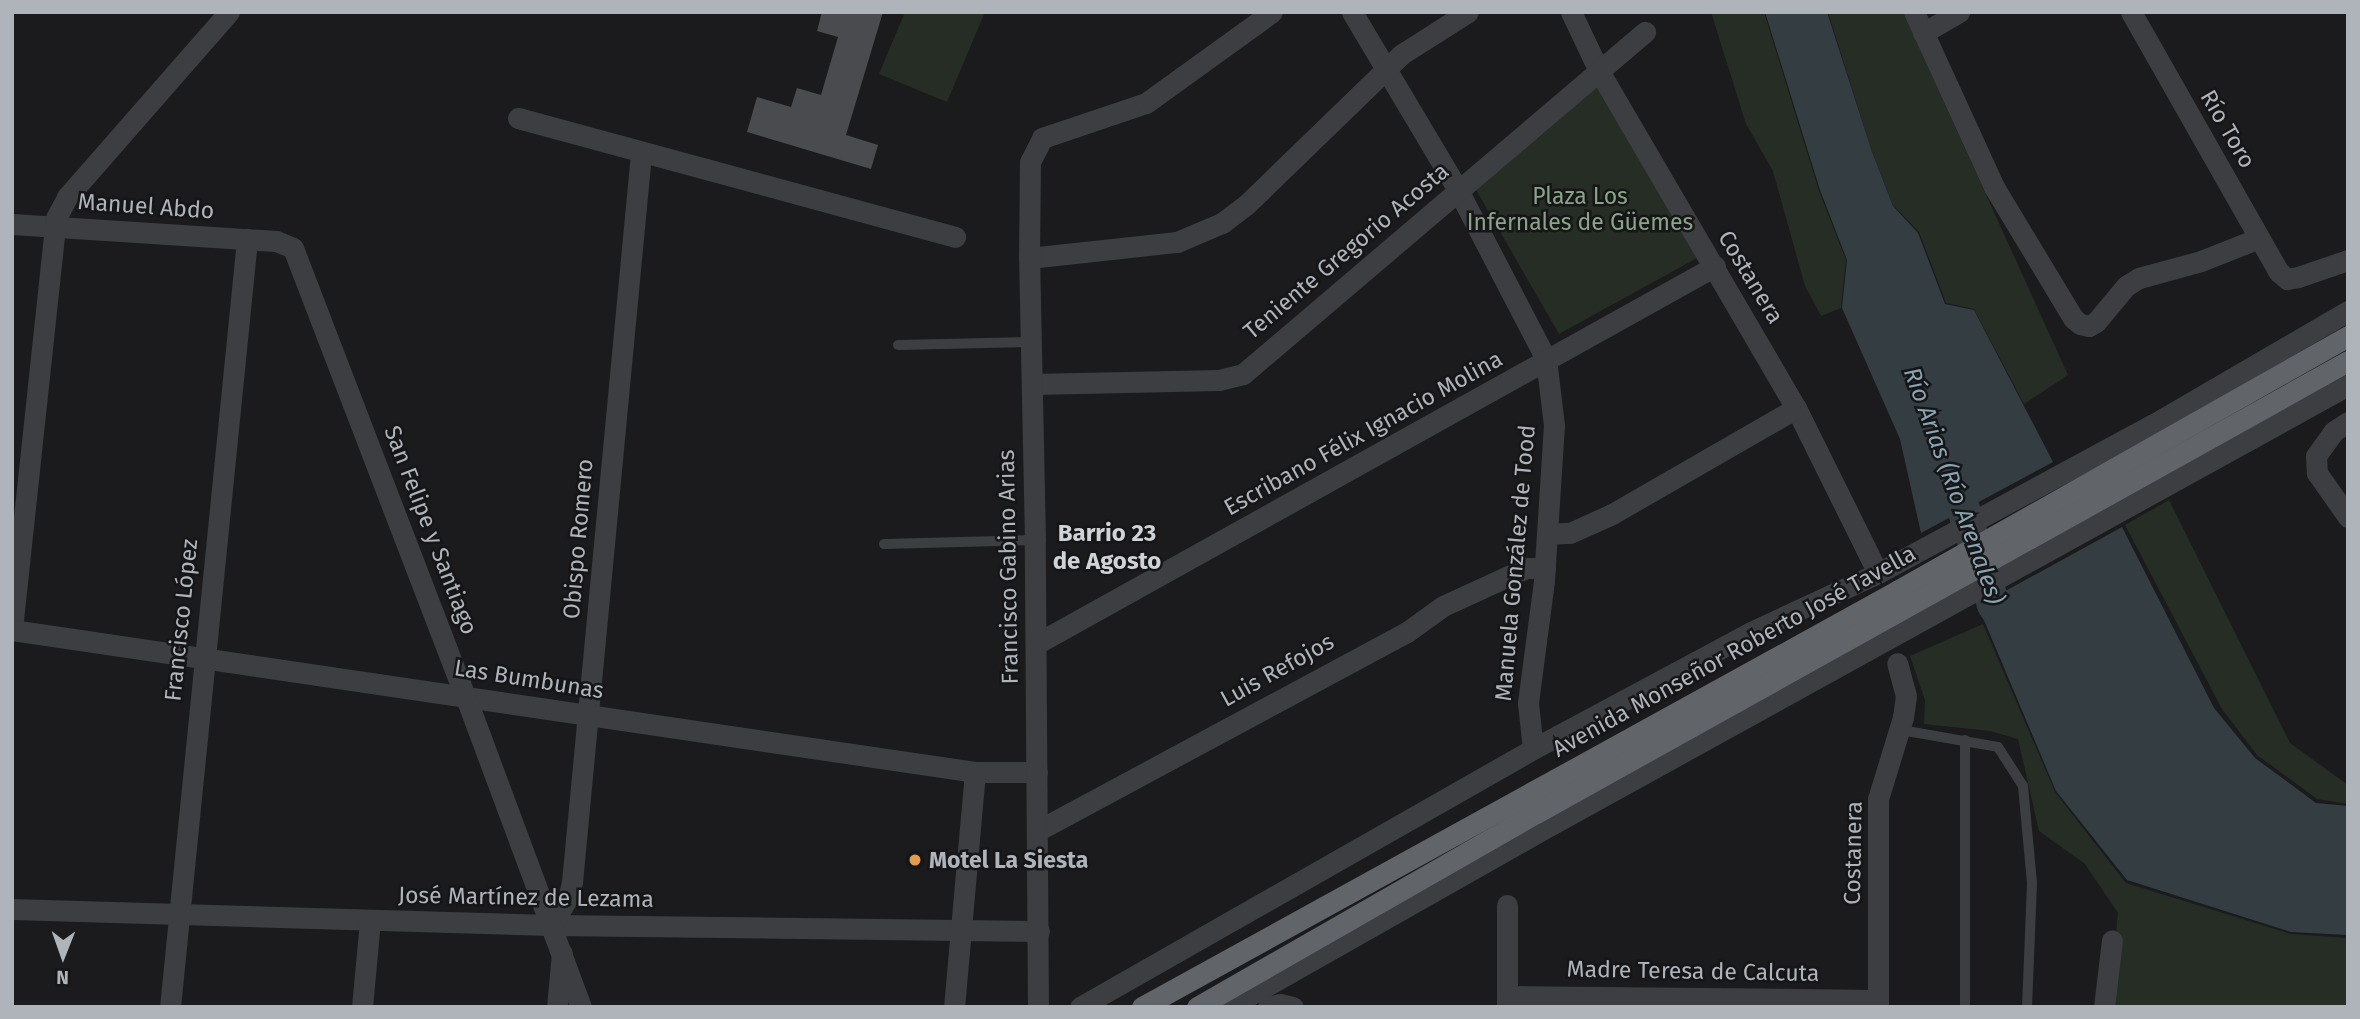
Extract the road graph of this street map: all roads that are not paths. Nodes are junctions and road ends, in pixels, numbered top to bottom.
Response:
1 (229, 12) edge
2 (1272, 12) edge
3 (1352, 12) edge
4 (1468, 12) edge
5 (1571, 12) edge
6 (1914, 12) edge
7 (1959, 12) edge
8 (2131, 12) edge
9 (1646, 32) dead end
10 (1923, 33) junction
11 (1385, 70) junction
12 (1599, 71) junction
13 (517, 118) dead end
14 (641, 154) junction
15 (1458, 190) junction
16 (12, 224) edge
17 (54, 226) junction
18 (955, 237) dead end
19 (2259, 238) junction
20 (247, 239) junction
21 (276, 241) joint
22 (1029, 258) junction
23 (2348, 260) edge
24 (1715, 266) junction
25 (2348, 311) edge
26 (2348, 336) edge
27 (1031, 342) junction
28 (898, 345) dead end
29 (1546, 359) junction
30 (2348, 361) edge
31 (1032, 384) junction
32 (2348, 385) edge
33 (1796, 408) junction
34 (2346, 426) edge
35 (2156, 433) junction
36 (2175, 469) junction
37 (2348, 517) edge
38 (1548, 534) junction
39 (1035, 540) junction
40 (884, 544) dead end
41 (1545, 568) junction
42 (1878, 573) junction
43 (1909, 606) junction
44 (12, 630) edge
45 (1036, 644) junction
46 (203, 659) junction
47 (1898, 663) dead end
48 (465, 695) junction
49 (588, 715) junction
50 (1901, 730) junction
51 (1965, 740) junction
52 (1533, 749) junction
53 (975, 772) junction
54 (1037, 772) junction
55 (1037, 831) junction
56 (1507, 905) dead end
57 (12, 909) edge
58 (179, 915) junction
59 (370, 920) junction
60 (552, 925) junction
61 (962, 928) junction
62 (1039, 931) junction
63 (2112, 940) dead end
64 (562, 953) junction
65 (1507, 1001) edge
66 (1878, 1003) edge
67 (170, 1007) edge
68 (362, 1007) edge
69 (557, 1007) edge
70 (581, 1007) edge
71 (954, 1007) edge
72 (1038, 1007) edge
73 (1080, 1007) edge
74 (1142, 1007) edge
75 (1197, 1007) edge
76 (1229, 1007) edge
77 (1268, 1007) edge
78 (1293, 1007) edge
79 (1965, 1007) edge
80 (2027, 1007) edge
81 (2104, 1007) edge

1 - 17 street
2 - 22 street, Francisco Gabino Arias
3 - 11 street, Manuela González de Tood
4 - 11 street
5 - 12 street, Costanera
6 - 10 street
7 - 10 street
8 - 19 street, Río Toro
9 - 12 street, Teniente Gregorio Acosta
10 - 19 street
11 - 15 street, Manuela González de Tood
11 - 22 street
12 - 15 street, Teniente Gregorio Acosta
12 - 24 street, Costanera
13 - 14 street
14 - 18 street
14 - 49 street, Obispo Romero
15 - 29 street, Manuela González de Tood
15 - 31 street, Teniente Gregorio Acosta
16 - 17 street, Manuel Abdo
17 - 20 street, Manuel Abdo
17 - 44 street
19 - 23 street, Río Toro
20 - 21 street, Manuel Abdo
20 - 46 street, Francisco López
21 - 48 street, San Felipe y Santiago
22 - 27 street, Francisco Gabino Arias
24 - 29 street, Escribano Félix Ignacio Molina
24 - 33 street, Costanera
25 - 35 street
26 - 35 highway, Avenida Monseñor Roberto José Tavella
27 - 28 lane
27 - 31 street, Francisco Gabino Arias
29 - 38 street, Manuela González de Tood
29 - 45 street, Escribano Félix Ignacio Molina
30 - 36 highway, Avenida Monseñor Roberto José Tavella
31 - 39 street, Francisco Gabino Arias
32 - 36 street
33 - 38 street
33 - 42 street, Costanera
34 - 37 street
35 - 42 street
35 - 43 highway, Avenida Monseñor Roberto José Tavella
36 - 43 highway, Avenida Monseñor Roberto José Tavella
38 - 41 street, Manuela González de Tood
39 - 40 lane
39 - 45 street, Francisco Gabino Arias
41 - 52 street, Manuela González de Tood
41 - 55 street, Luis Refojos
42 - 52 street
43 - 74 highway, Avenida Monseñor Roberto José Tavella
43 - 75 highway, Avenida Monseñor Roberto José Tavella
43 - 76 street
44 - 46 street, Las Bumbunas
45 - 54 street, Francisco Gabino Arias
46 - 48 street, Las Bumbunas
46 - 58 street, Francisco López
47 - 50 street, Costanera
48 - 49 street, Las Bumbunas
48 - 60 street, San Felipe y Santiago
49 - 53 street, Las Bumbunas
49 - 60 street, Obispo Romero
50 - 51 lane
50 - 66 street, Costanera
51 - 79 lane
51 - 80 lane
52 - 73 street
53 - 54 street, Las Bumbunas
53 - 61 street
54 - 55 street, Francisco Gabino Arias
55 - 62 street, Francisco Gabino Arias
56 - 65 street
57 - 58 street, José Martínez de Lezama
58 - 59 street, José Martínez de Lezama
58 - 67 street, Francisco López
59 - 60 street, José Martínez de Lezama
59 - 68 street
60 - 61 street, José Martínez de Lezama
60 - 64 street, San Felipe y Santiago
61 - 62 street, José Martínez de Lezama
61 - 71 street
62 - 72 street, Francisco Gabino Arias
63 - 81 street
64 - 69 street
64 - 70 street, San Felipe y Santiago
65 - 66 street, Madre Teresa de Calcuta
77 - 78 street

